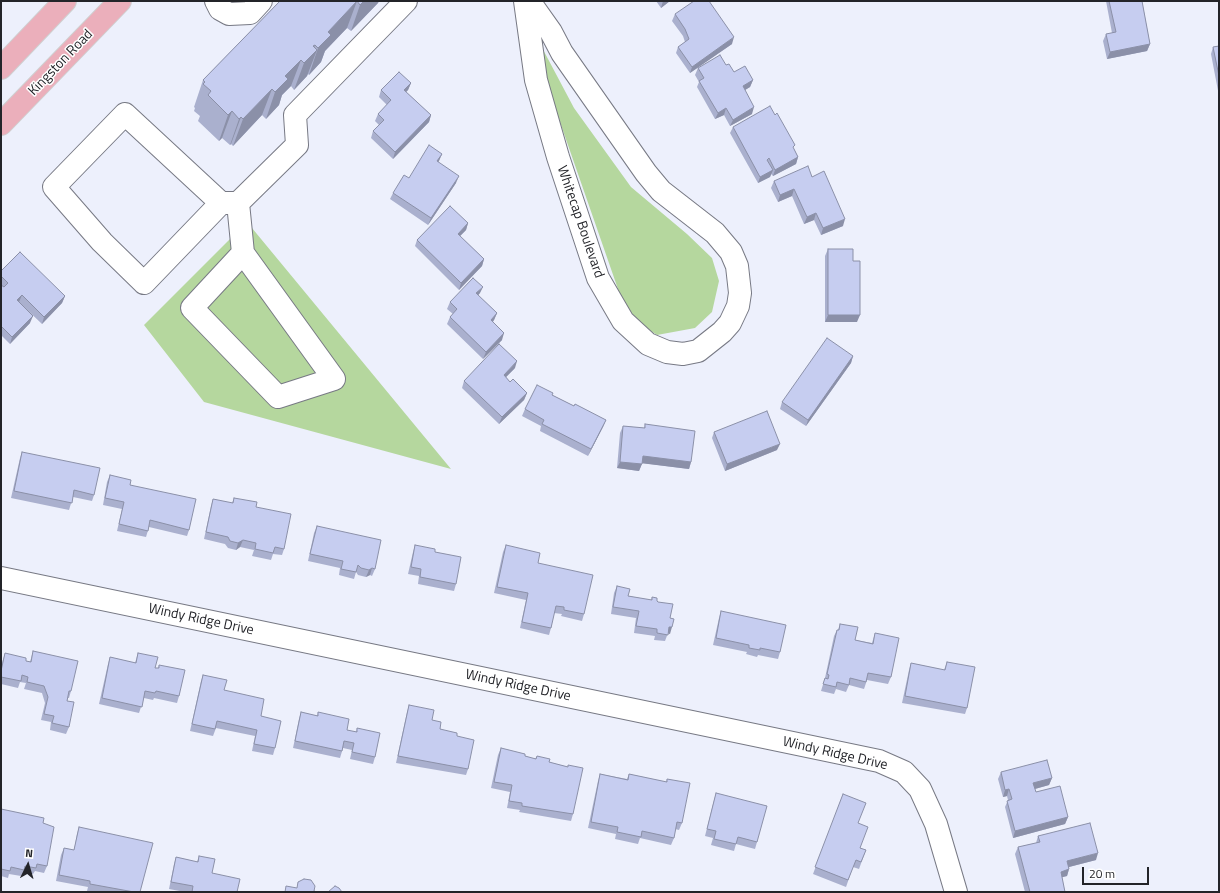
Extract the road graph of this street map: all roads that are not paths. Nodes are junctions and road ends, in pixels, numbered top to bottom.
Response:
1 (66, 1) edge
2 (120, 1) edge
3 (216, 1) edge
4 (261, 1) edge
5 (406, 1) edge
6 (526, 1) edge
7 (529, 1) edge
8 (1, 68) edge
9 (1, 124) edge
10 (230, 203) junction
11 (243, 252) junction
12 (1, 578) edge
13 (956, 892) edge

1 - 8 main road
2 - 9 main road, Kingston Road
3 - 4 street
5 - 10 street
6 - 7 street, Whitecap Boulevard
10 - 10 street
10 - 11 street
11 - 11 street
12 - 13 street, Windy Ridge Drive

